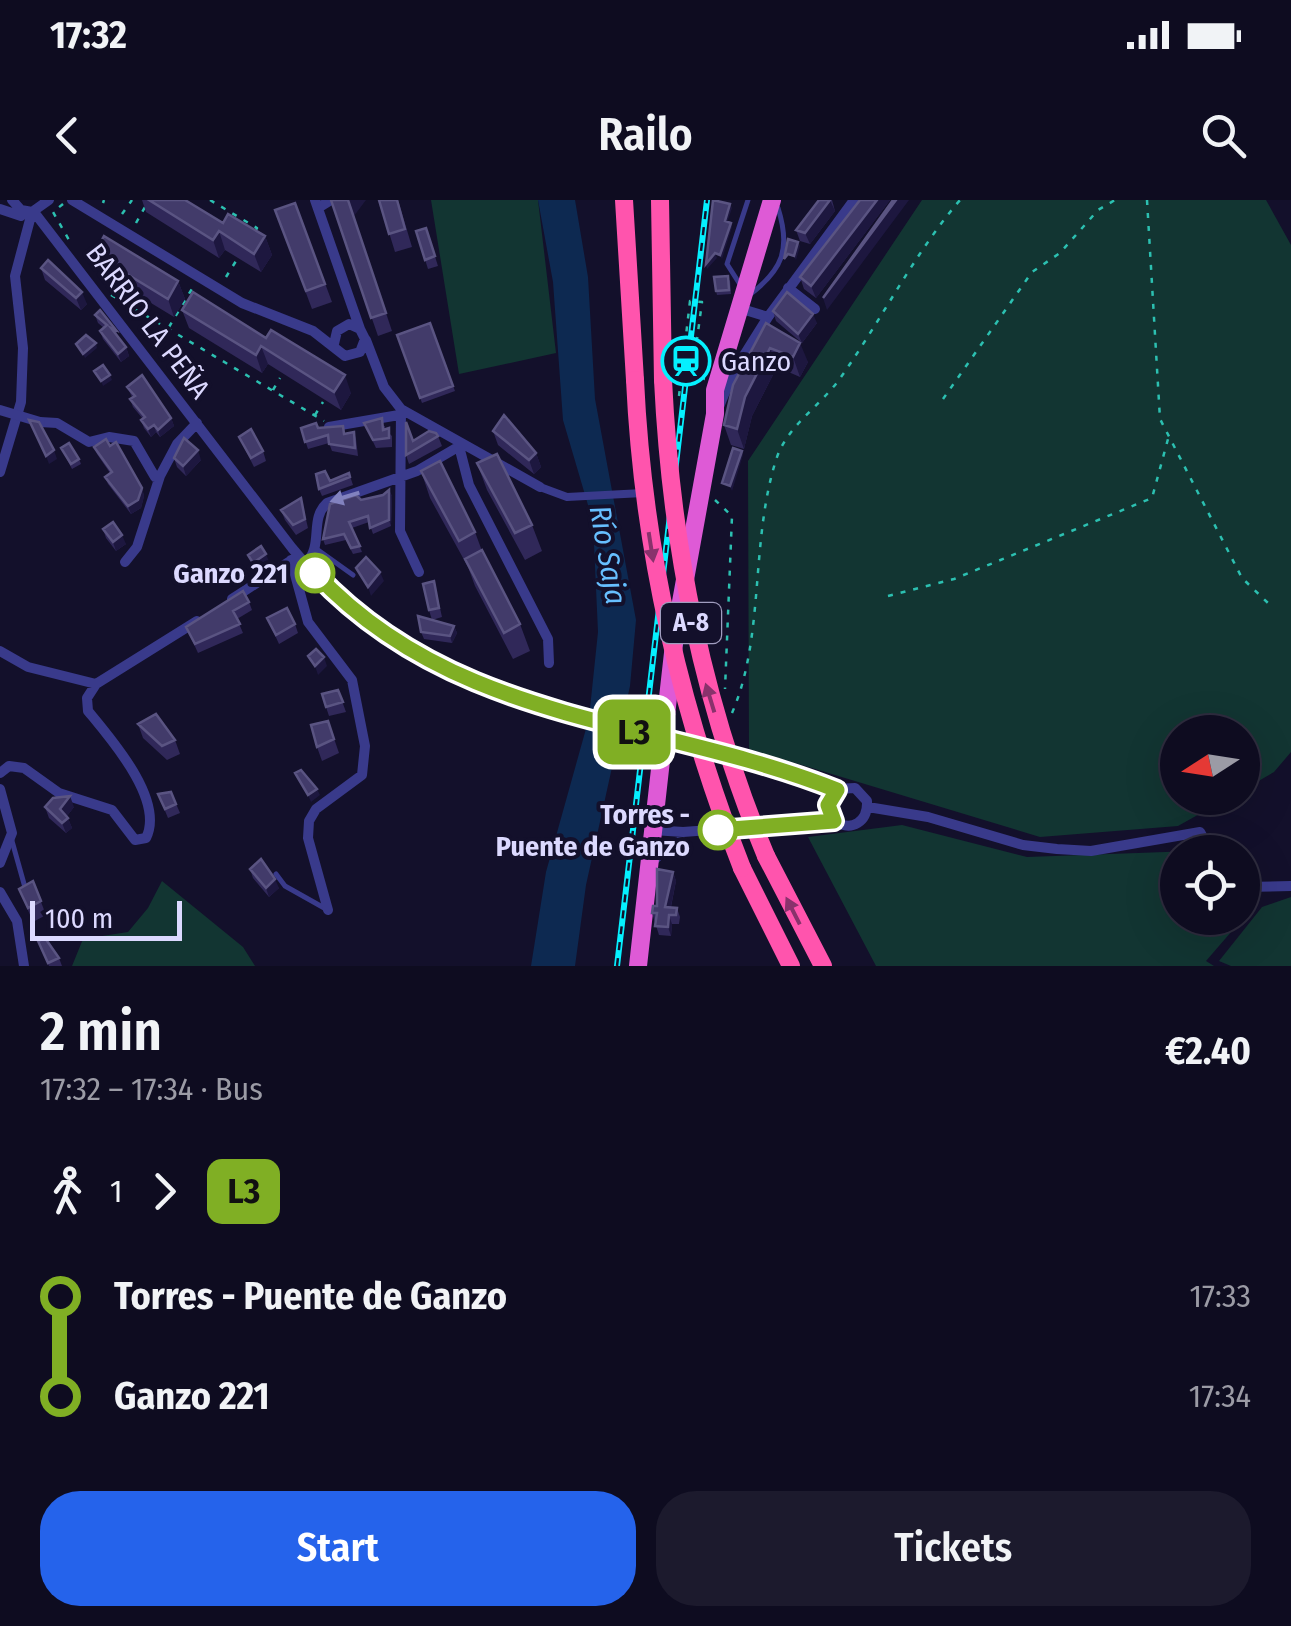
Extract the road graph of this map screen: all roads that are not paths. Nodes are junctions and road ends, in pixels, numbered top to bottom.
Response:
1 (12, 200) edge
2 (70, 200) edge
3 (331, 200) edge
4 (624, 200) edge
5 (633, 200) edge
6 (660, 200) edge
7 (668, 200) edge
8 (748, 200) edge
9 (774, 200) edge
10 (854, 200) edge
11 (316, 204) edge
12 (0, 209) edge
13 (34, 210) edge
14 (50, 232) junction
15 (23, 240) junction
16 (63, 247) junction
17 (788, 288) junction
18 (825, 296) edge
19 (744, 303) junction
20 (352, 305) junction
21 (815, 310) joint
22 (768, 317) junction
23 (339, 328) junction
24 (313, 331) junction
25 (363, 334) junction
26 (334, 344) junction
27 (353, 356) junction
28 (376, 370) junction
29 (663, 377) junction
30 (635, 380) junction
31 (0, 410) edge
32 (400, 412) junction
33 (715, 414) junction
34 (197, 423) junction
35 (329, 425) edge
36 (462, 446) junction
37 (0, 472) edge
38 (160, 476) junction
39 (398, 476) junction
40 (540, 487) joint
41 (648, 492) dead end
42 (318, 550) junction
43 (298, 560) junction
44 (125, 562) dead end
45 (418, 572) dead end
46 (353, 575) edge
47 (217, 608) edge
48 (202, 618) edge
49 (0, 651) edge
50 (549, 663) dead end
51 (96, 684) junction
52 (0, 774) edge
53 (656, 786) junction
54 (0, 789) edge
55 (837, 790) junction
56 (868, 807) junction
57 (834, 821) junction
58 (676, 826) junction
59 (650, 830) junction
60 (1160, 839) edge
61 (12, 841) junction
62 (0, 863) edge
63 (645, 872) junction
64 (276, 874) edge
65 (1291, 886) edge
66 (1260, 887) edge
67 (26, 890) edge
68 (0, 892) edge
69 (328, 910) joint
70 (24, 966) edge
71 (638, 966) edge
72 (791, 966) edge
73 (823, 966) edge

1 - 13 street
2 - 24 street
3 - 11 street
4 - 30 highway
5 - 30 highway, A-8
6 - 29 highway, A-8
7 - 29 highway
8 - 19 lane
9 - 19 highway
10 - 17 street
11 - 20 street
12 - 13 street
13 - 14 street, BARRIO LA PEÑA
13 - 15 street
13 - 16 street, BARRIO LA PEÑA
14 - 15 street
14 - 16 street, BARRIO LA PEÑA
15 - 37 street
16 - 34 street, BARRIO LA PEÑA
17 - 21 street
17 - 22 street
18 - 21 lane
19 - 22 street
19 - 33 highway
20 - 23 street
20 - 25 street
22 - 33 street
23 - 24 street
23 - 25 street
23 - 26 street
24 - 26 street
25 - 27 street
25 - 28 street
26 - 27 street
27 - 28 street
28 - 32 street
73 -> 29 highway, A-8, bridge
30 -> 72 highway, A-8, bridge
31 - 38 street, bridge
32 - 35 street
32 - 36 street
32 - 39 street
33 - 53 highway
34 - 38 street, BARRIO LA PEÑA
34 - 43 street, BARRIO LA PEÑA
36 - 39 street
36 - 40 street
36 - 50 street
38 - 44 street, BARRIO LA PEÑA
39 -> 42 street
39 - 45 street
40 - 41 street
42 - 43 street
42 - 46 lane
43 - 47 street
43 - 55 street, BARRIO LA PEÑA, bridge
43 - 69 street
48 - 51 street
49 - 51 street
51 - 52 street
53 - 58 street
53 - 59 highway
54 - 61 street
55 - 56 street
55 - 57 street
56 - 57 street
56 - 60 street
57 - 58 street
58 - 59 street
58 - 63 street
59 - 63 highway
61 - 62 street
61 - 67 lane
63 - 71 highway
64 - 69 lane
65 - 66 street
68 - 70 street

